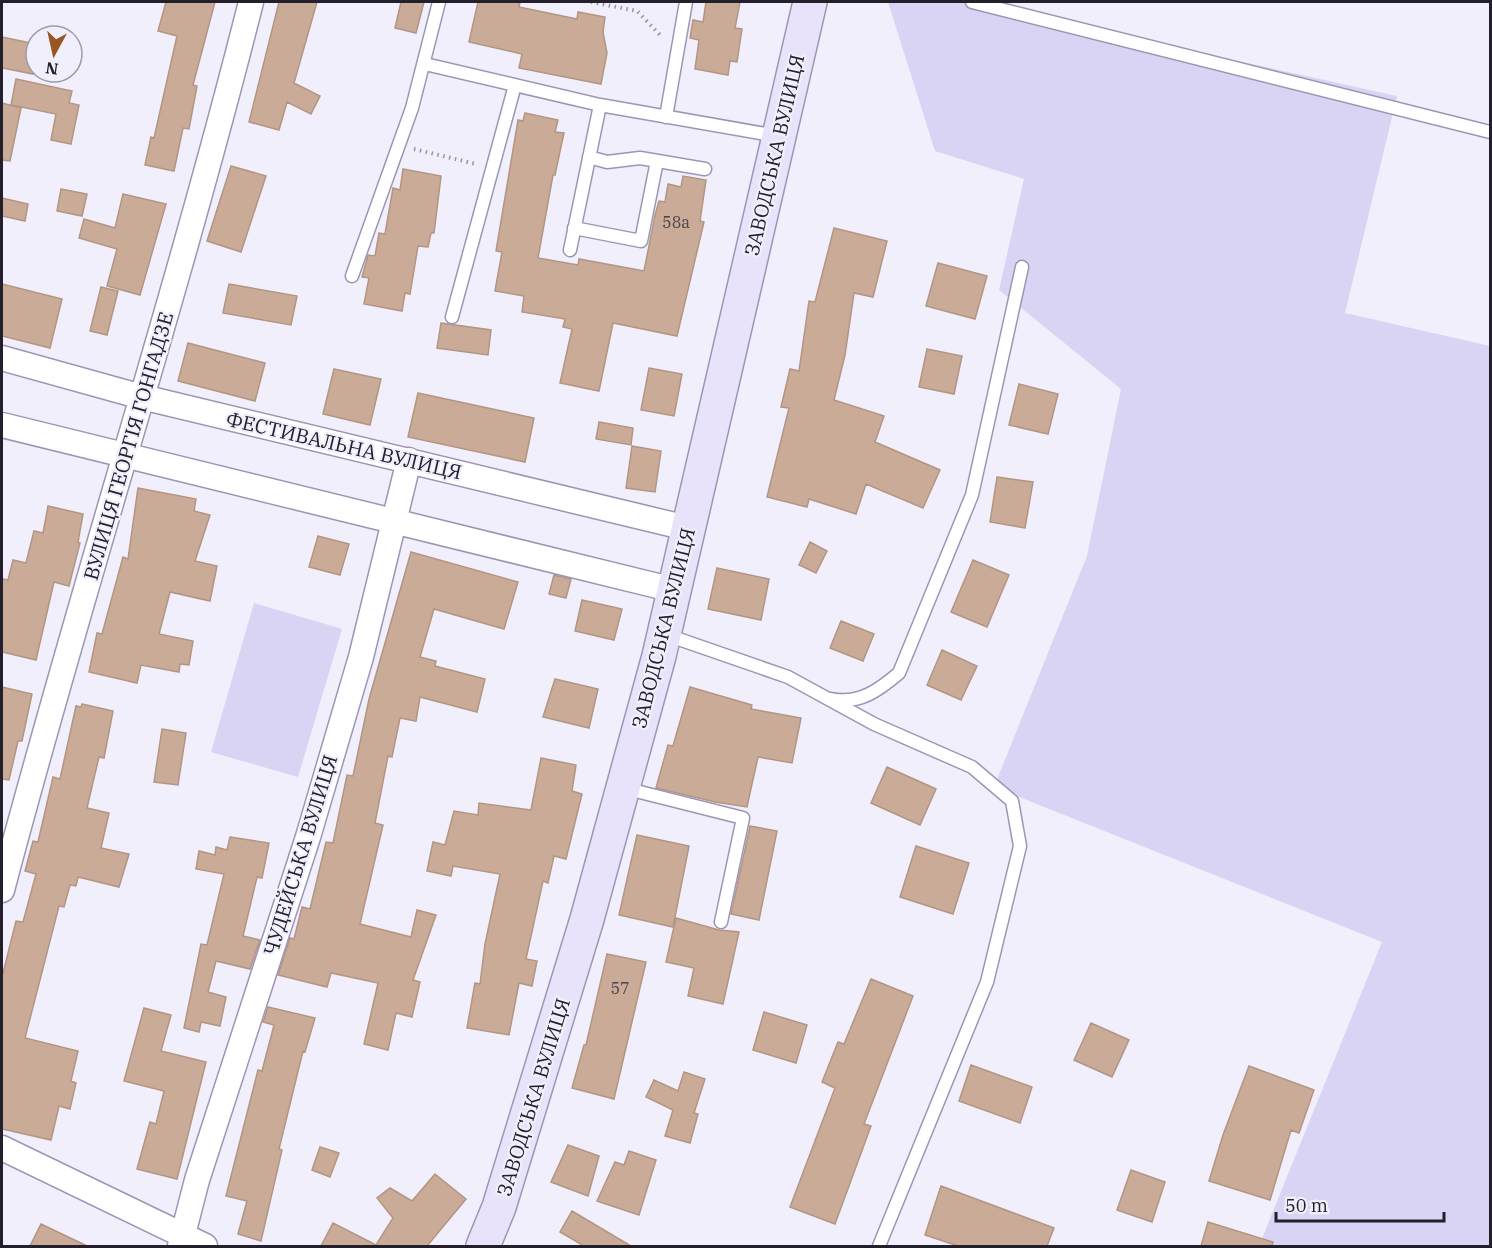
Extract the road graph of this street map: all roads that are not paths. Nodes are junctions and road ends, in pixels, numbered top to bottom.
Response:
1 (252, 2) edge
2 (439, 2) edge
3 (686, 2) edge
4 (810, 2) edge
5 (972, 2) edge
6 (425, 64) junction
7 (515, 85) junction
8 (600, 105) junction
9 (666, 117) junction
10 (1491, 132) edge
11 (778, 136) junction
12 (589, 157) junction
13 (657, 161) junction
14 (705, 169) dead end
15 (574, 228) junction
16 (570, 249) dead end
17 (1022, 267) dead end
18 (352, 276) dead end
19 (452, 317) dead end
20 (2, 358) edge
21 (142, 397) junction
22 (2, 425) edge
23 (126, 458) junction
24 (409, 460) junction
25 (395, 521) junction
26 (687, 528) junction
27 (674, 590) junction
28 (664, 634) junction
29 (819, 695) junction
30 (623, 788) junction
31 (2, 890) edge
32 (721, 922) dead end
33 (2, 1148) edge
34 (182, 1241) edge
35 (205, 1246) edge
36 (483, 1246) edge
37 (879, 1246) edge

1 - 21 street, ВУЛИЦЯ ГЕОРГІЯ ГОНГАДЗЕ
2 - 6 lane
3 - 9 lane
4 - 11 main road, ЗАВОДСЬКА ВУЛИЦЯ
5 - 10 lane
6 - 7 lane
6 - 18 lane
7 - 8 lane
7 - 19 lane
8 - 9 lane
8 - 12 lane
9 - 11 lane
11 - 26 main road, ЗАВОДСЬКА ВУЛИЦЯ
12 - 13 lane
12 - 15 lane
13 - 14 lane
13 - 15 lane
15 - 16 lane
17 - 29 lane
20 - 21 street, ФЕСТИВАЛЬНА ВУЛИЦЯ
21 - 23 street, ВУЛИЦЯ ГЕОРГІЯ ГОНГАДЗЕ
21 - 24 street, ФЕСТИВАЛЬНА ВУЛИЦЯ
22 - 23 street
23 - 25 street
23 - 31 street, ВУЛИЦЯ ГЕОРГІЯ ГОНГАДЗЕ
24 - 25 street, ЧУДЕЙСЬКА ВУЛИЦЯ
24 - 26 street, ФЕСТИВАЛЬНА ВУЛИЦЯ
25 - 27 street
25 - 34 street, ЧУДЕЙСЬКА ВУЛИЦЯ
26 - 27 main road, ЗАВОДСЬКА ВУЛИЦЯ
27 - 28 main road, ЗАВОДСЬКА ВУЛИЦЯ
28 - 29 lane
28 - 30 main road, ЗАВОДСЬКА ВУЛИЦЯ
29 - 37 lane
30 - 32 lane
30 - 36 main road, ЗАВОДСЬКА ВУЛИЦЯ
33 - 34 street
34 - 35 street

